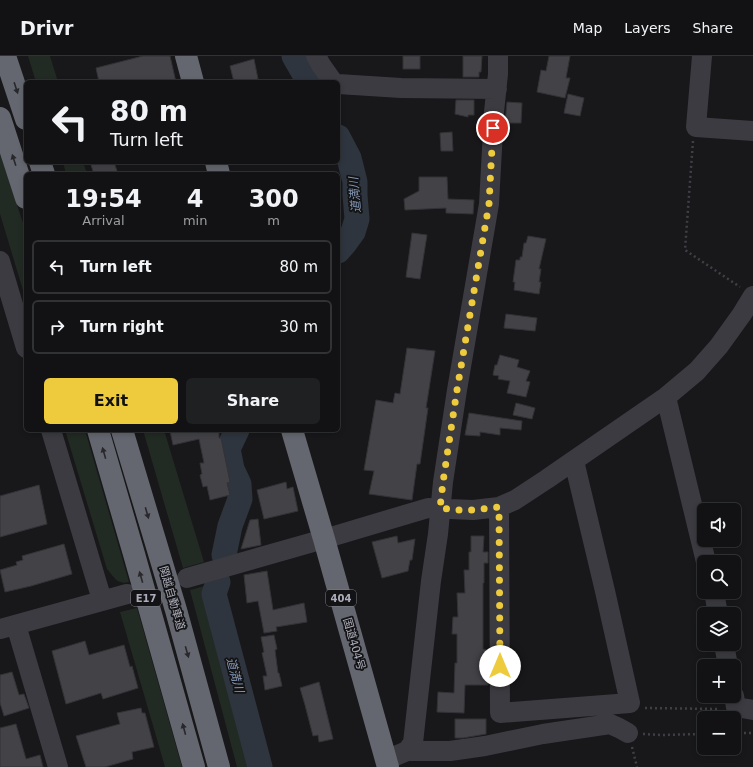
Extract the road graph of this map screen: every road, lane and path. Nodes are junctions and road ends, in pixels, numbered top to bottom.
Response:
1 (6, 56) edge
2 (186, 56) edge
3 (316, 56) edge
4 (498, 56) edge
5 (702, 56) edge
6 (192, 80) edge
7 (331, 80) edge
8 (340, 84) edge
9 (497, 88) junction
10 (24, 113) edge
11 (0, 118) edge
12 (696, 127) junction
13 (753, 131) edge
14 (24, 192) edge
15 (0, 261) edge
16 (747, 292) edge
17 (748, 321) edge
18 (24, 341) edge
19 (666, 397) junction
20 (52, 432) edge
21 (99, 432) edge
22 (123, 432) edge
23 (293, 432) edge
24 (574, 460) junction
25 (499, 507) junction
26 (440, 508) junction
27 (324, 539) junction
28 (704, 555) edge
29 (187, 578) dead end
30 (127, 594) dead end
31 (102, 600) junction
32 (8, 627) edge
33 (630, 703) junction
34 (741, 704) edge
35 (628, 733) joint
36 (741, 733) edge
37 (753, 733) edge
38 (697, 734) edge
39 (407, 751) junction
40 (387, 764) edge
41 (58, 767) edge
42 (194, 767) edge
43 (219, 767) edge

1 -> 10 highway
2 - 6 highway
3 - 7 street
4 - 9 street
5 - 12 street
8 - 9 street
9 - 26 street
14 -> 11 highway
12 - 13 street
12 - 16 path
15 - 18 street
16 - 17 street
17 - 19 street
19 - 24 street
19 - 28 street
20 - 31 street
42 -> 21 highway, E17
22 -> 43 highway, 関越自動車道 / E17
23 - 27 highway, 国道404号 / 404
24 - 25 street
24 - 33 street
25 - 26 street
25 - 33 street
26 - 27 street
26 - 39 street
27 - 29 street
27 - 40 highway, 国道404号 / 404
30 - 31 street
31 - 32 street
32 - 41 street
33 - 34 path
35 - 38 path
35 - 39 street
36 - 37 path
39 - 40 street

